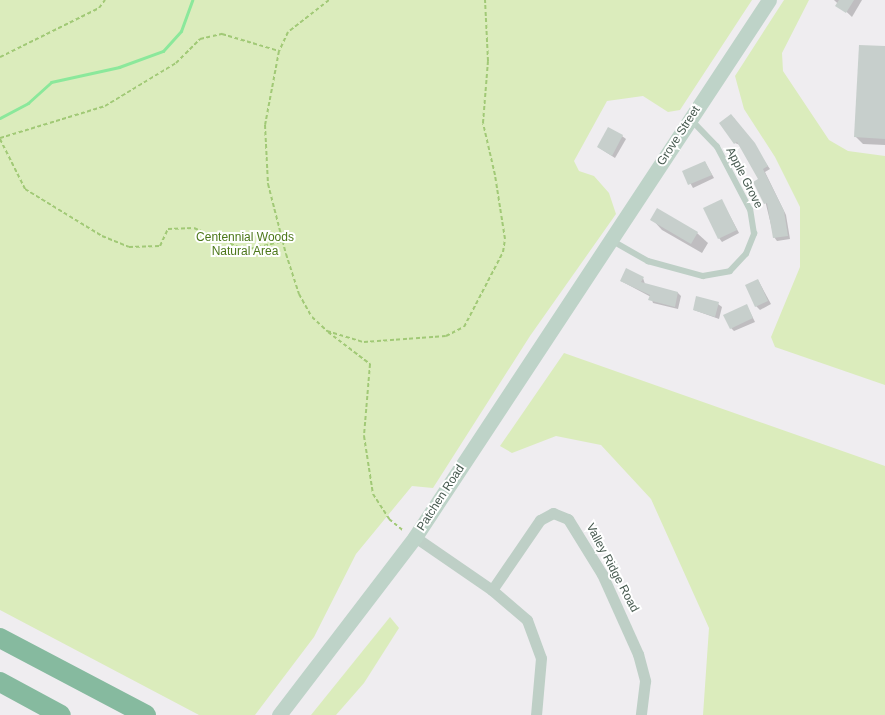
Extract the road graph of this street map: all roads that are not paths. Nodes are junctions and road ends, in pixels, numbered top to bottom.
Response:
1 (768, 0) edge
2 (690, 120) junction
3 (610, 240) junction
4 (590, 272) joint
5 (415, 537) junction
6 (492, 590) junction
7 (0, 638) edge
8 (0, 682) edge
9 (281, 713) edge
10 (61, 715) edge
11 (146, 715) edge
12 (536, 715) edge
13 (641, 715) edge

1 - 2 street, Grove Street
2 - 3 street, Grove Street
2 - 3 lane, Apple Grove
3 - 4 street, Grove Street
4 - 5 street, Patchen Road
5 - 6 street
5 - 9 street, Patchen Road
6 - 12 street
6 - 13 street, Valley Ridge Road
7 - 11 highway
8 - 10 highway

